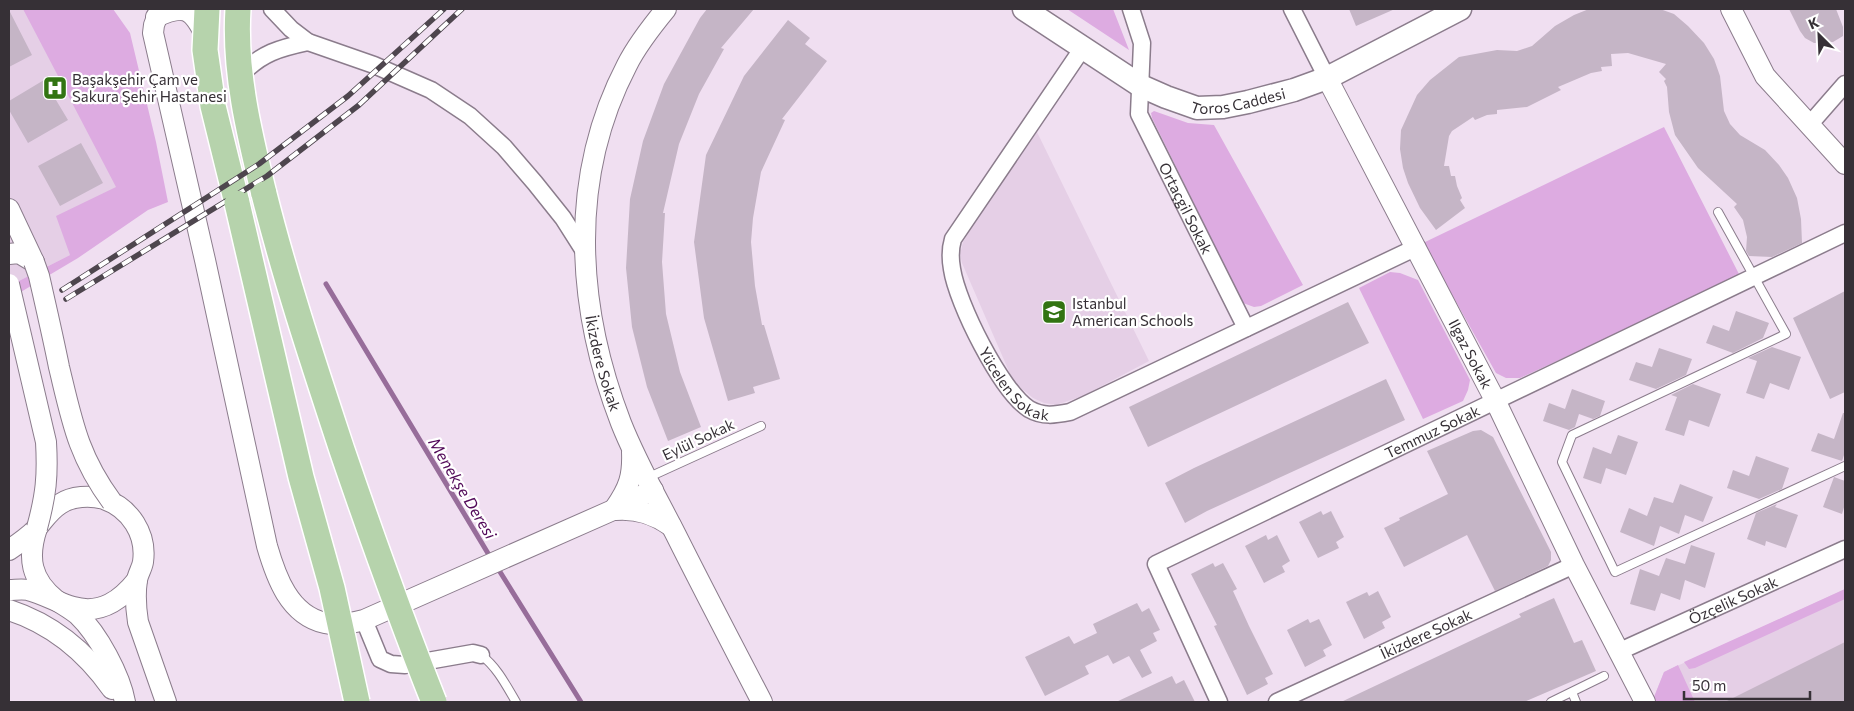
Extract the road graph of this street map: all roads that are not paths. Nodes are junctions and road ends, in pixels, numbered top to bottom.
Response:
1 (207, 9) edge
2 (238, 9) edge
3 (272, 9) edge
4 (666, 9) edge
5 (1024, 9) edge
6 (1131, 9) edge
7 (1292, 9) edge
8 (1460, 9) edge
9 (1731, 9) edge
10 (158, 13) edge
11 (205, 35) junction
12 (308, 42) junction
13 (1082, 49) junction
14 (240, 75) junction
15 (1327, 78) junction
16 (1845, 84) edge
17 (1141, 86) junction
18 (1810, 124) junction
19 (1845, 164) edge
20 (9, 209) edge
21 (1718, 212) dead end
22 (1845, 232) edge
23 (1417, 248) junction
24 (584, 251) junction
25 (9, 254) edge
26 (34, 262) junction
27 (1754, 277) junction
28 (9, 284) edge
29 (1246, 328) junction
30 (1495, 400) junction
31 (762, 426) dead end
32 (632, 447) junction
33 (1845, 466) edge
34 (650, 484) junction
35 (112, 502) junction
36 (606, 513) junction
37 (671, 526) junction
38 (36, 528) junction
39 (1845, 549) edge
40 (9, 550) edge
41 (1574, 565) junction
42 (137, 580) junction
43 (9, 590) edge
44 (56, 600) junction
45 (9, 610) edge
46 (364, 620) junction
47 (1620, 651) junction
48 (481, 655) joint
49 (1604, 676) dead end
50 (1572, 692) junction
51 (121, 702) edge
52 (125, 702) edge
53 (166, 702) edge
54 (357, 702) edge
55 (434, 702) edge
56 (516, 702) edge
57 (762, 702) edge
58 (1219, 702) edge
59 (1277, 702) edge
60 (1551, 702) edge
61 (1576, 702) edge
62 (1645, 702) edge

1 - 11 main road
2 - 14 main road
3 - 12 street
4 - 24 street, İkizdere Sokak
5 - 13 main road, Toros Caddesi
6 - 17 street, Ortaçgil Sokak
7 - 15 street, Ilgaz Sokak
8 - 15 main road, Toros Caddesi
9 - 18 street
10 - 11 street
10 - 46 street
11 - 54 main road, bridge
12 - 14 street
12 - 24 street
13 - 17 main road, Toros Caddesi
13 - 29 street, Yücelen Sokak
14 - 55 main road, bridge
15 - 17 main road, Toros Caddesi
15 - 23 street, Ilgaz Sokak
16 - 18 street
17 - 29 street, Ortaçgil Sokak
18 - 19 street
20 - 26 street
21 - 27 lane
22 - 27 street, Temmuz Sokak
23 - 29 street, Yücelen Sokak
23 - 30 street, Ilgaz Sokak
24 - 32 street, İkizdere Sokak
25 - 26 street
26 - 35 street, bridge
27 - 30 street, Temmuz Sokak
27 - 33 lane
28 - 38 street, bridge
30 - 41 street, Ilgaz Sokak
30 - 58 street, Temmuz Sokak
31 - 34 lane, Eylül Sokak
32 - 34 street, İkizdere Sokak
32 - 36 street
34 - 36 street
34 - 37 street, İkizdere Sokak
35 - 38 street, bridge
35 - 42 street
36 - 37 street
36 - 46 street
37 - 57 street, İkizdere Sokak
38 - 40 street
38 - 44 street
39 - 47 street, Özçelik Sokak
41 - 47 street, Ilgaz Sokak
41 - 59 street, İkizdere Sokak
42 - 44 street
42 - 53 street
43 - 44 street
44 - 52 street
45 - 51 street
46 - 48 street
47 - 62 street, Ilgaz Sokak
48 - 56 lane
49 - 50 lane
50 - 60 lane
50 - 61 lane

